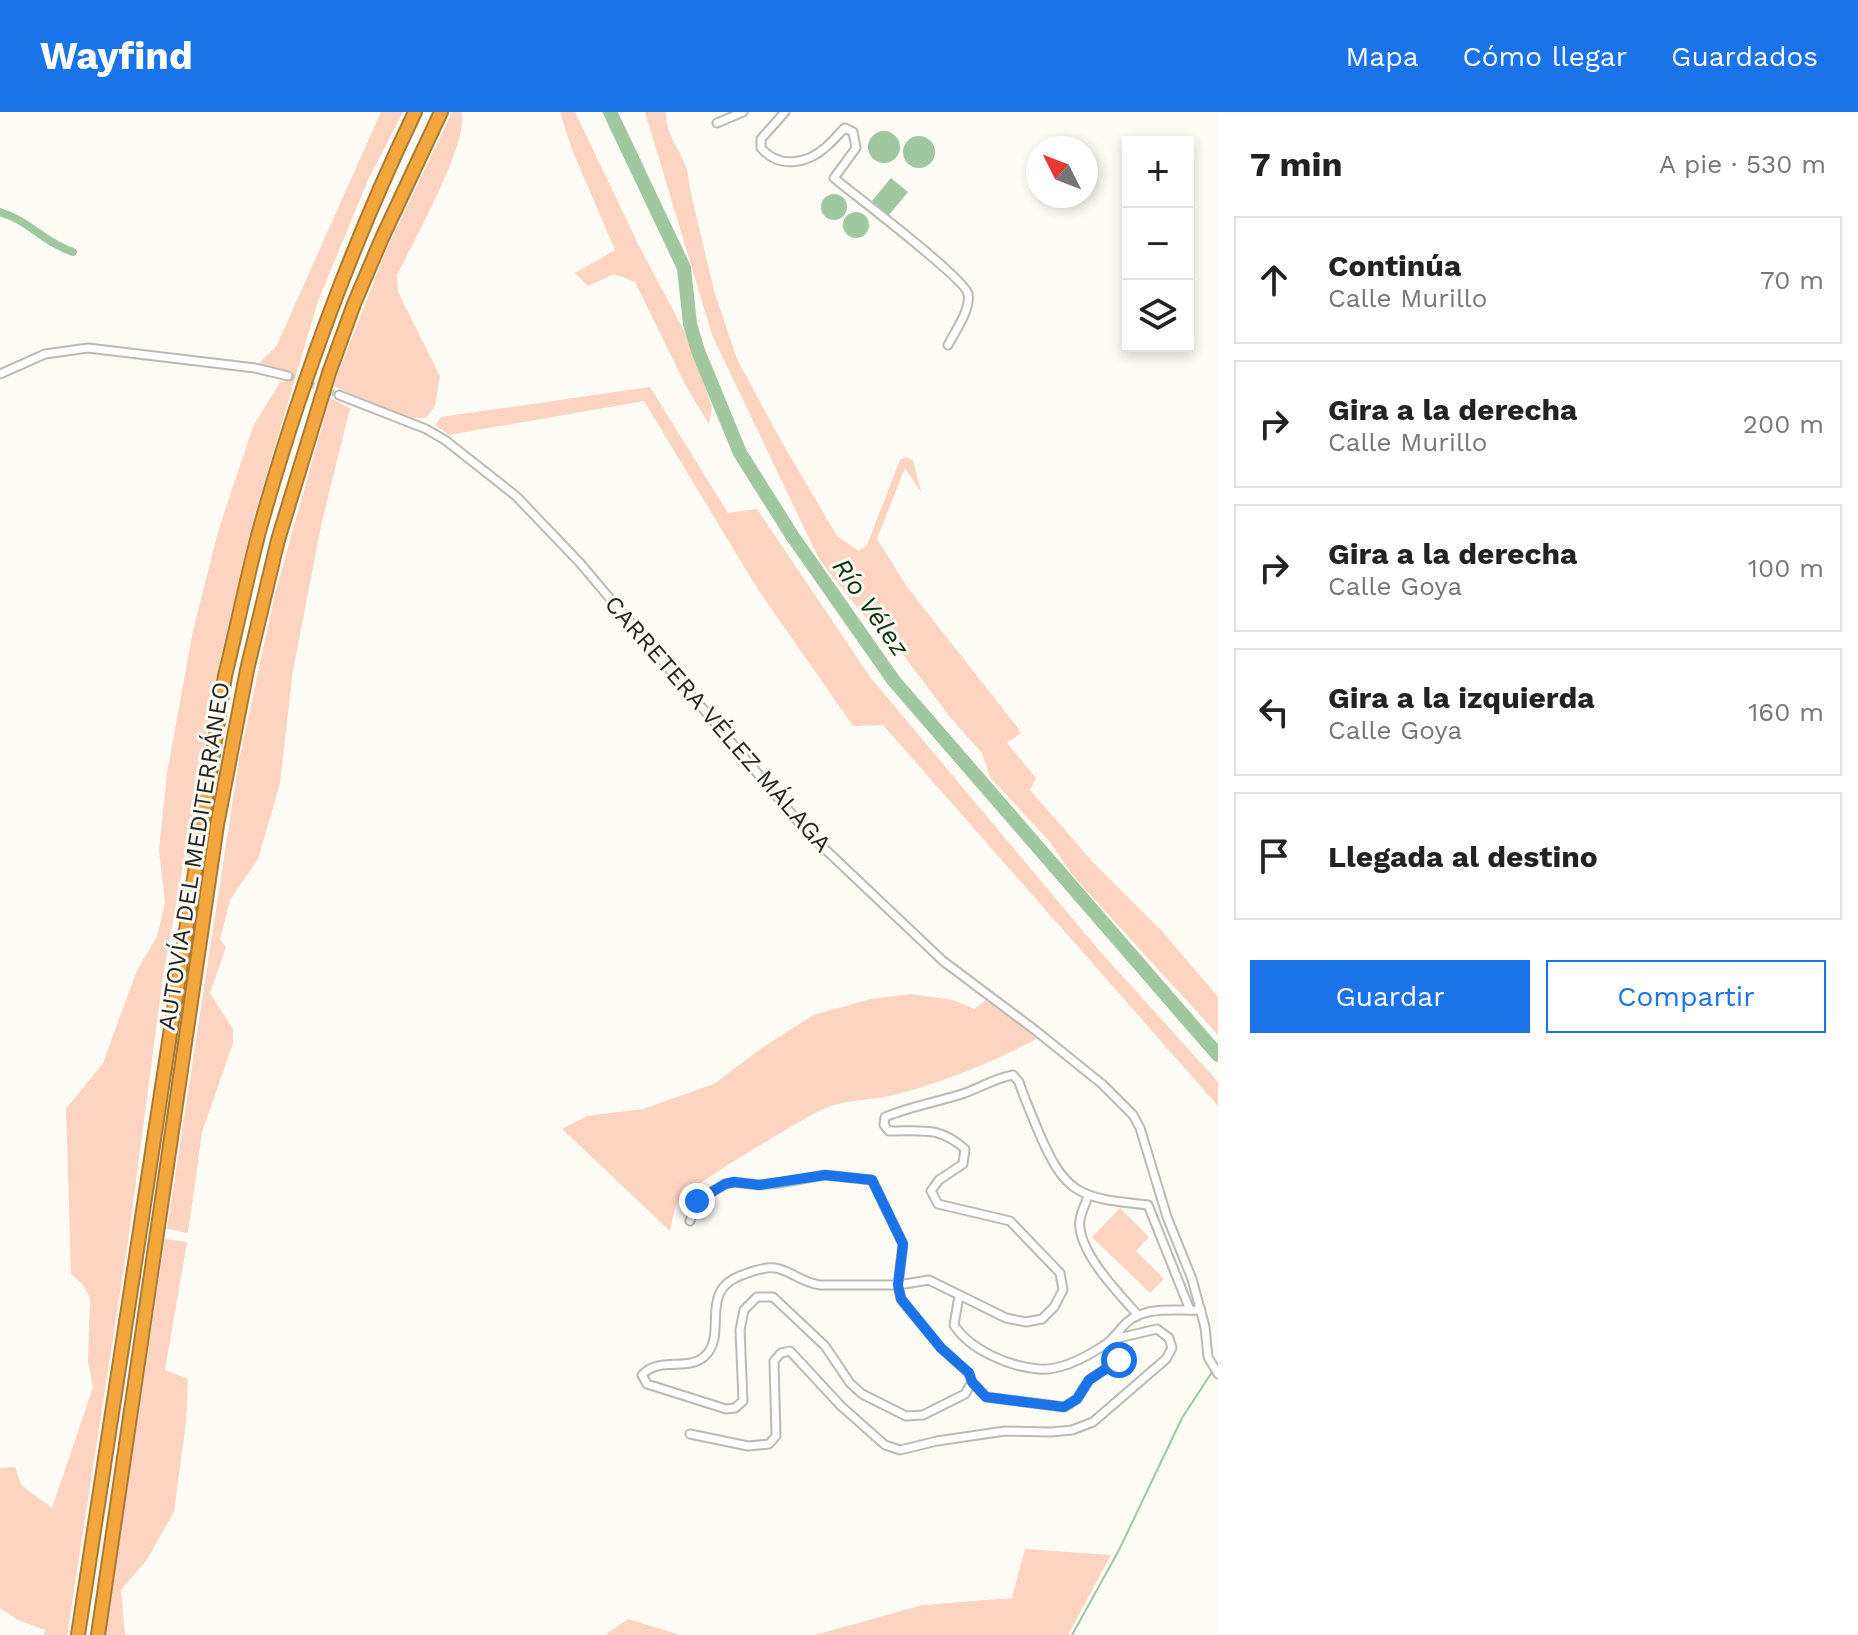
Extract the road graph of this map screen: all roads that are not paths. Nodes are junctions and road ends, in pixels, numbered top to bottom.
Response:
1 (415, 112) edge
2 (441, 112) edge
3 (743, 112) edge
4 (785, 112) edge
5 (717, 123) dead end
6 (948, 345) dead end
7 (0, 374) edge
8 (288, 376) tunnel mouth
9 (339, 395) tunnel mouth
10 (1088, 1196) junction
11 (690, 1221) dead end
12 (898, 1285) junction
13 (959, 1296) junction
14 (1190, 1310) junction
15 (1201, 1310) junction
16 (1138, 1315) junction
17 (1114, 1339) junction
18 (1119, 1360) dead end
19 (1218, 1374) edge
20 (972, 1382) junction
21 (690, 1434) dead end
22 (78, 1635) edge
23 (98, 1635) edge

1 - 22 highway, AUTOVÍA DEL MEDITERRÁNEO
2 - 23 highway, AUTOVÍA DEL MEDITERRÁNEO
3 - 5 street
4 - 6 street
7 - 8 street
9 - 15 street, CARRETERA VÉLEZ MÁLAGA
10 - 13 street
10 - 14 street
10 - 16 street
11 - 12 street
12 - 13 street
12 - 20 street
12 - 20 street
13 - 17 street
14 - 15 street
14 - 16 street
15 - 19 street, CARRETERA VÉLEZ MÁLAGA
16 - 17 street
17 - 21 street
18 - 20 street

